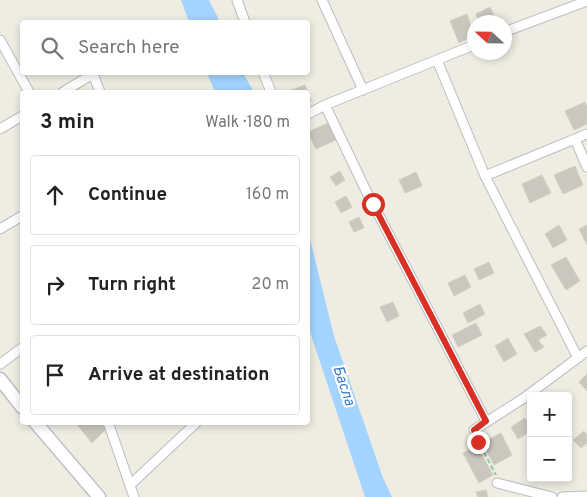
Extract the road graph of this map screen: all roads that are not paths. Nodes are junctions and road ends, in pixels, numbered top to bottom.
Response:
1 (237, 0) edge
2 (322, 0) edge
3 (587, 1) edge
4 (244, 20) edge
5 (512, 29) edge
6 (0, 40) edge
7 (467, 47) edge
8 (437, 60) junction
9 (92, 75) edge
10 (96, 75) edge
11 (264, 75) edge
12 (28, 90) edge
13 (65, 90) edge
14 (99, 90) edge
15 (269, 90) edge
16 (363, 90) junction
17 (325, 105) junction
18 (310, 113) edge
19 (20, 117) edge
20 (0, 129) edge
21 (587, 134) edge
22 (574, 139) junction
23 (587, 167) edge
24 (485, 176) junction
25 (20, 217) edge
26 (0, 229) edge
27 (20, 349) edge
28 (587, 351) edge
29 (578, 358) junction
30 (0, 364) edge
31 (0, 379) edge
32 (20, 405) edge
33 (486, 421) junction
34 (38, 425) edge
35 (109, 425) edge
36 (194, 425) edge
37 (474, 430) road end
38 (499, 483) road end
39 (130, 485) junction
40 (587, 496) edge
41 (99, 497) edge
42 (134, 497) edge
43 (552, 497) edge
44 (562, 497) edge

1 - 4 street
2 - 16 street
3 - 5 street
6 - 12 street
7 - 8 street
8 - 16 street
8 - 24 street
9 - 13 street
10 - 14 street
11 - 15 street
16 - 17 street
17 - 18 street
17 - 33 street
19 - 20 street
21 - 22 street
22 - 23 street
22 - 24 street
24 - 29 street
25 - 26 street
27 - 30 street
28 - 29 street
29 - 33 street
31 - 32 street
33 - 37 street
34 - 41 street
35 - 39 street
36 - 39 street
38 - 43 street
39 - 42 street
40 - 44 street

